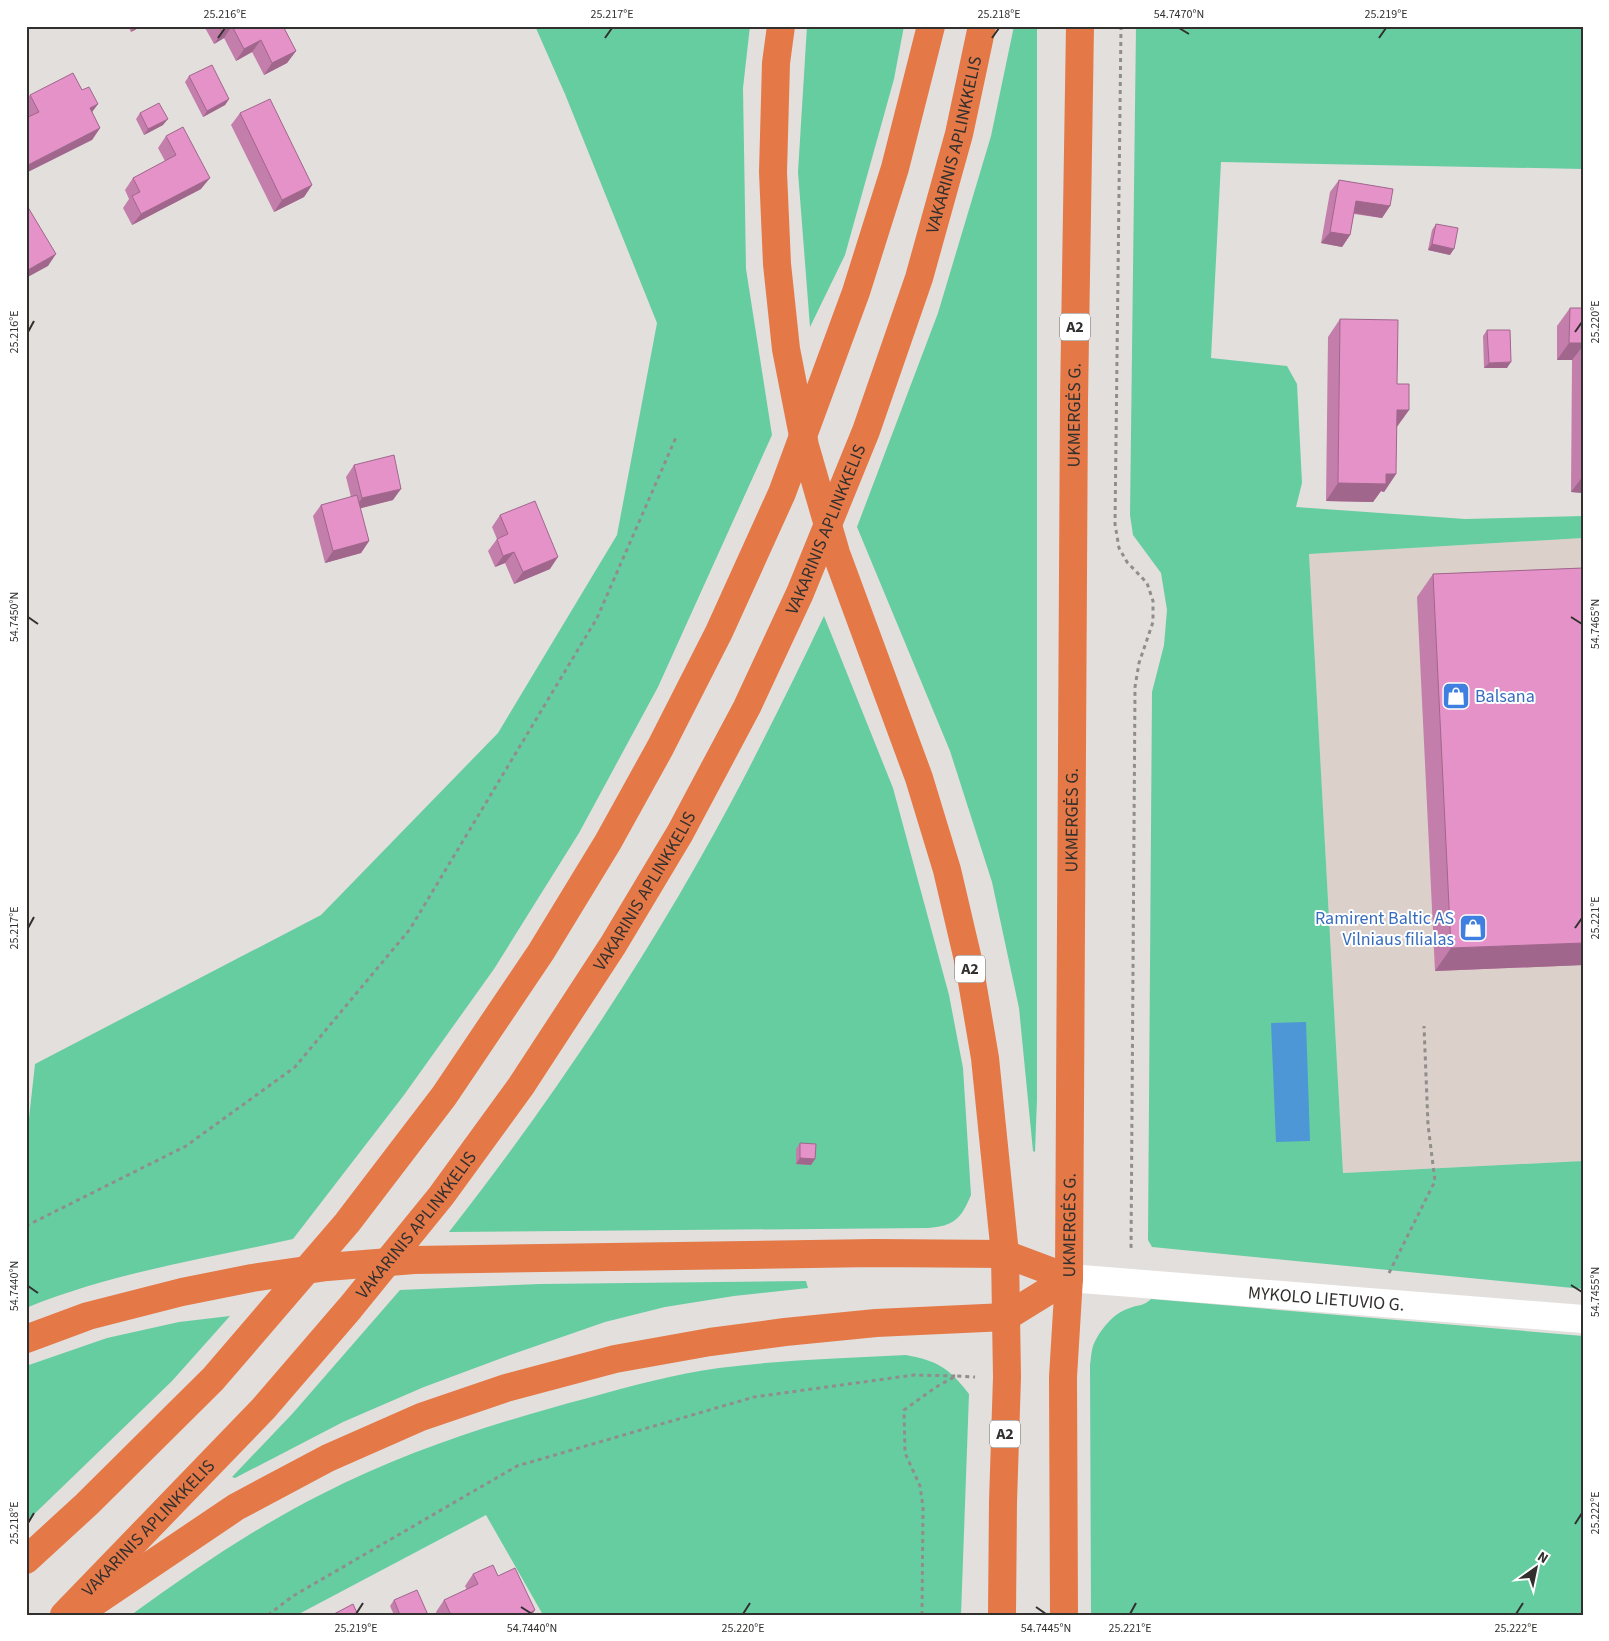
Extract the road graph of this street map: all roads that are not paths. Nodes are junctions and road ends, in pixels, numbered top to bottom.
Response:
1 (781, 26) edge
2 (931, 26) edge
3 (982, 26) edge
4 (1080, 26) edge
5 (1005, 1254) junction
6 (1069, 1278) junction
7 (1006, 1317) junction
8 (1583, 1320) edge
9 (26, 1338) edge
10 (26, 1560) edge
11 (64, 1615) edge
12 (76, 1615) edge
13 (1002, 1615) edge
14 (1064, 1615) edge

1 - 5 highway, A2
2 - 10 highway
3 - 11 highway, VAKARINIS APLINKKELIS
4 - 6 highway, UKMERGĖS G. / A2
5 - 6 highway
5 - 7 highway, A2
5 - 9 highway
6 - 7 highway
6 - 8 street, MYKOLO LIETUVIO G.
6 - 14 highway, UKMERGĖS G. / A2
7 - 12 highway
7 - 13 highway, A2

